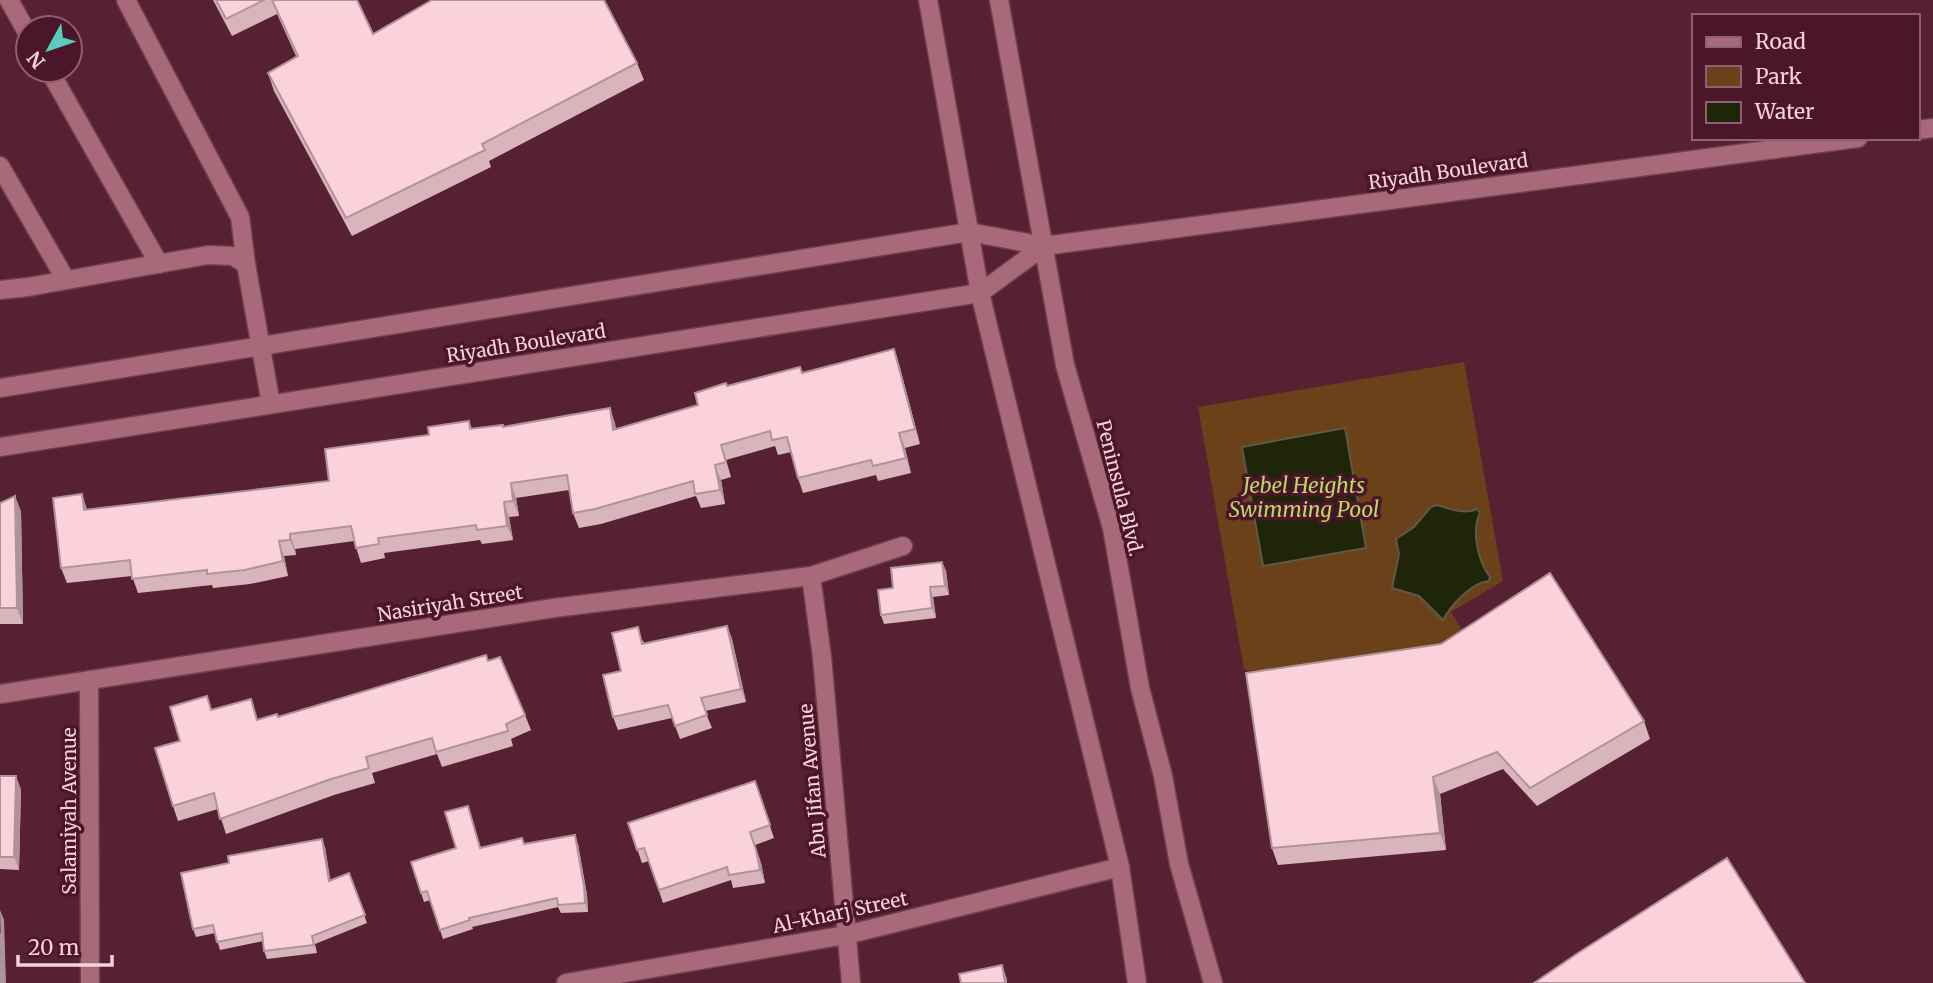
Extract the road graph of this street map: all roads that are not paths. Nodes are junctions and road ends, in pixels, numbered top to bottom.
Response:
1 (125, 0) edge
2 (928, 0) edge
3 (999, 0) edge
4 (57, 84) edge
5 (1842, 140) edge
6 (0, 166) edge
7 (969, 232) junction
8 (1044, 246) junction
9 (159, 264) junction
10 (246, 264) junction
11 (66, 280) junction
12 (0, 290) edge
13 (980, 293) junction
14 (261, 346) junction
15 (0, 388) edge
16 (271, 404) junction
17 (0, 447) edge
18 (903, 546) dead end
19 (811, 576) junction
20 (89, 680) junction
21 (0, 694) edge
22 (1120, 867) junction
23 (846, 935) junction
24 (90, 983) edge
25 (566, 983) edge
26 (851, 983) edge
27 (1137, 983) edge
28 (1213, 983) edge

1 - 10 street
2 - 7 street
3 - 8 street, Peninsula Blvd.
4 - 9 street
5 - 8 street, Riyadh Boulevard
6 - 11 street
7 - 8 street, Riyadh Boulevard
7 - 13 street
7 - 14 street, Riyadh Boulevard
8 - 13 street, Riyadh Boulevard
8 - 28 street, Peninsula Blvd.
9 - 10 street
9 - 11 street
10 - 14 street
11 - 12 street
13 - 16 street, Riyadh Boulevard
13 - 22 street
14 - 15 street, Riyadh Boulevard
14 - 16 street
16 - 17 street, Riyadh Boulevard
18 - 19 street, Nasiriyah Street
19 - 20 street, Nasiriyah Street
19 - 23 street, Abu Jifan Avenue
20 - 21 street, Nasiriyah Street
20 - 24 street, Salamiyah Avenue
22 - 23 street, Al-Kharj Street
22 - 27 street
23 - 25 street, Al-Kharj Street
23 - 26 street, Abu Jifan Avenue

